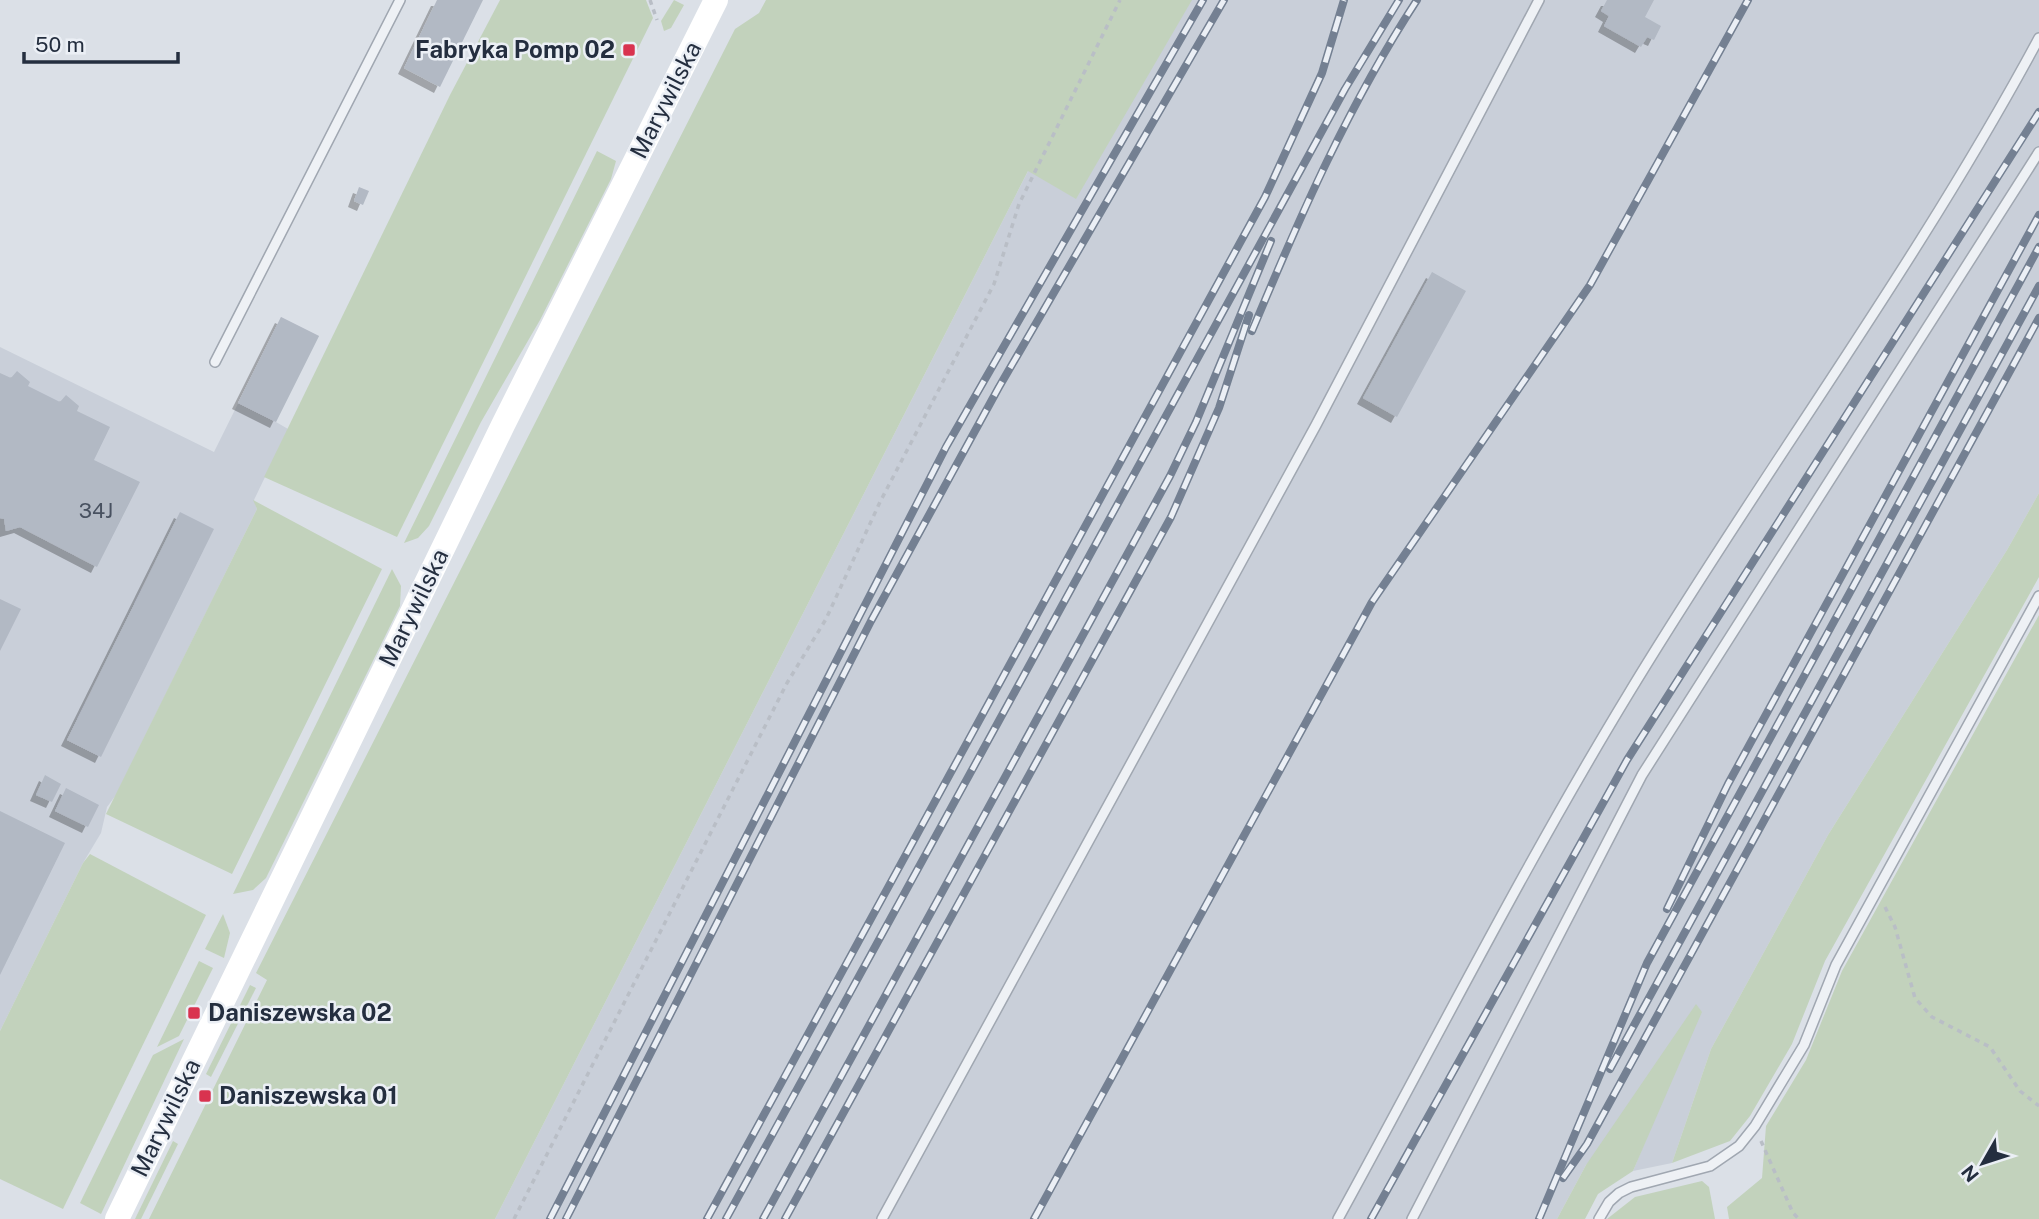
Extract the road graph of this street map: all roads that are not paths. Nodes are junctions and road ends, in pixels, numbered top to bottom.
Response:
1 (400, 0) edge
2 (716, 0) edge
3 (1539, 0) edge
4 (2039, 38) edge
5 (2039, 152) edge
6 (215, 362) dead end
7 (2039, 596) edge
8 (117, 1219) edge
9 (882, 1219) edge
10 (1338, 1219) edge
11 (1412, 1219) edge
12 (1599, 1219) edge

1 - 6 lane
2 - 8 main road, Marywilska
3 - 9 lane
4 - 10 lane
5 - 11 lane
7 - 12 lane

